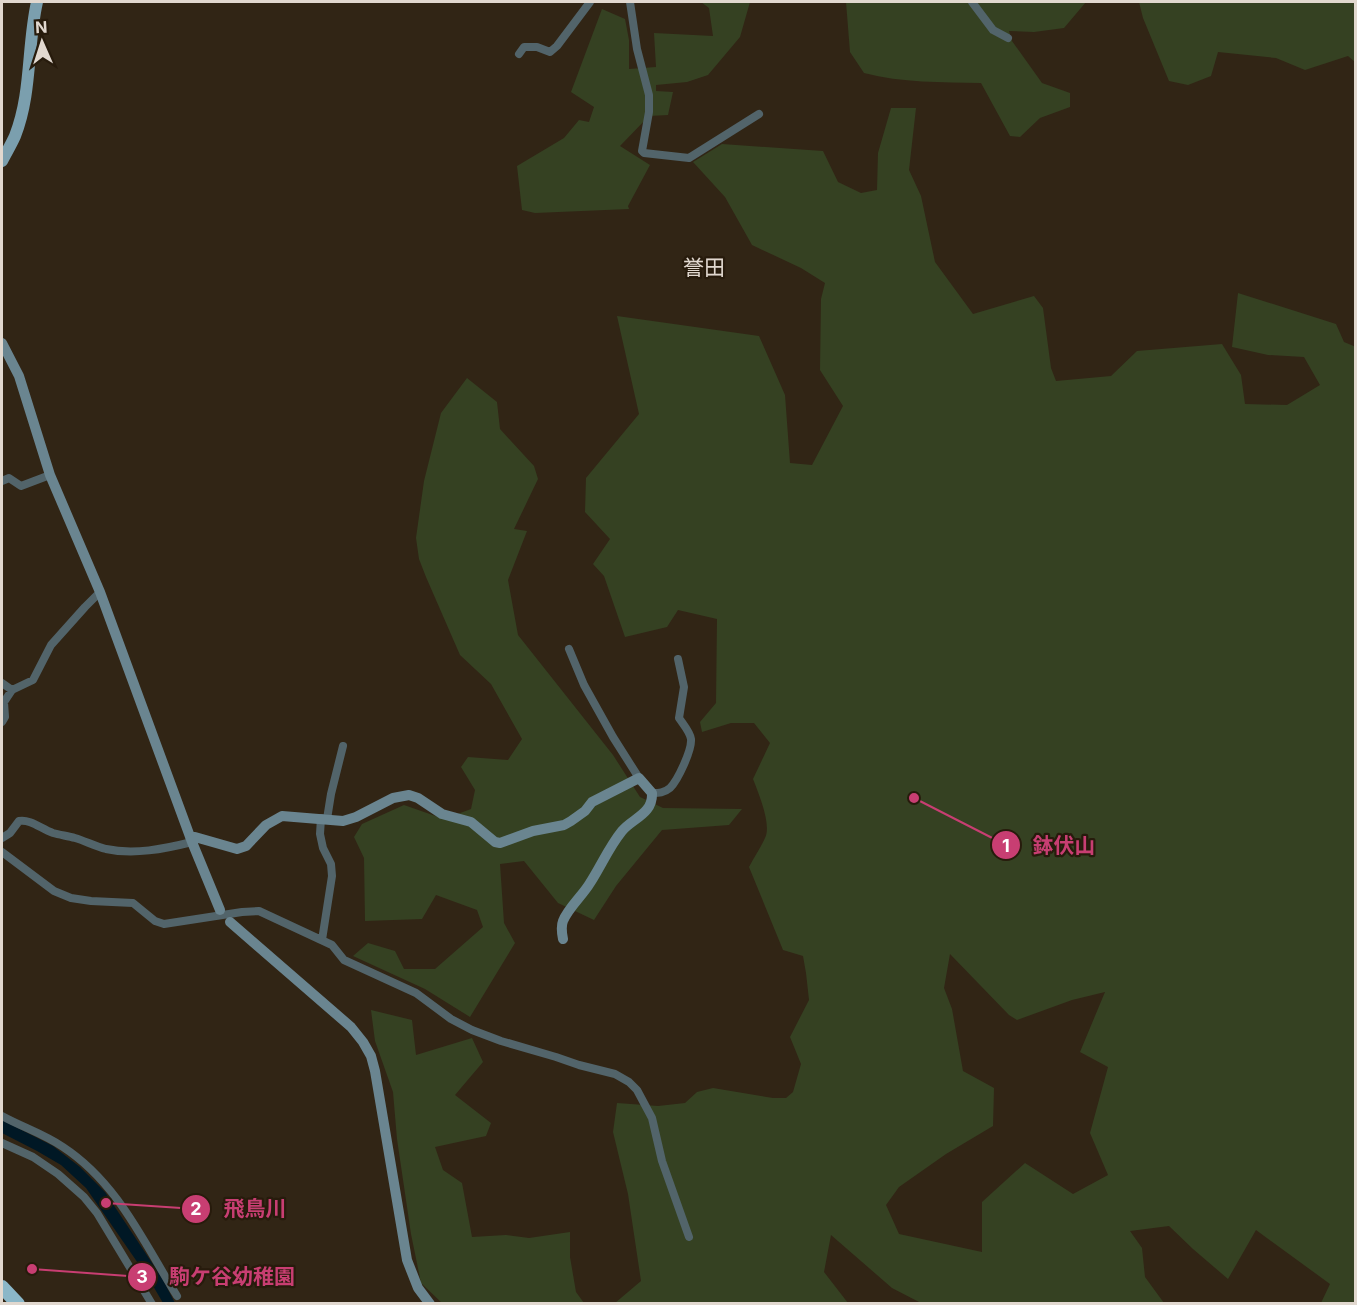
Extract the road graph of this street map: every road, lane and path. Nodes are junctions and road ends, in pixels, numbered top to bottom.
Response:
1 (37, 2) edge
2 (591, 2) edge
3 (630, 2) edge
4 (972, 2) edge
5 (1008, 38) dead end
6 (519, 54) dead end
7 (759, 114) dead end
8 (2, 161) edge
9 (2, 343) edge
10 (50, 474) junction
11 (2, 481) edge
12 (100, 592) junction
13 (569, 649) dead end
14 (678, 659) dead end
15 (2, 683) edge
16 (12, 690) junction
17 (2, 722) edge
18 (343, 746) dead end
19 (639, 778) junction
20 (652, 793) junction
21 (324, 819) junction
22 (2, 838) edge
23 (191, 840) junction
24 (2, 852) edge
25 (220, 910) dead end
26 (230, 922) dead end
27 (563, 939) dead end
28 (322, 940) junction
29 (2, 1116) edge
30 (2, 1143) edge
31 (689, 1237) dead end
32 (2, 1287) edge
33 (177, 1296) dead end
34 (17, 1303) edge
35 (152, 1304) edge
36 (430, 1304) edge

1 - 8 main road
2 - 6 street
3 - 7 street
4 - 5 street
9 - 10 street
10 - 11 street
10 - 12 street
12 - 16 street
12 - 23 street
13 - 19 street
14 - 20 street
15 - 16 street
16 - 17 street
18 - 21 street
19 - 20 street
19 - 21 street
20 - 27 street
21 - 23 street
21 - 28 street
22 - 23 street
23 - 25 street
24 - 28 street
26 - 36 street
28 - 31 street
29 - 33 street
30 - 35 street
32 - 34 highway

